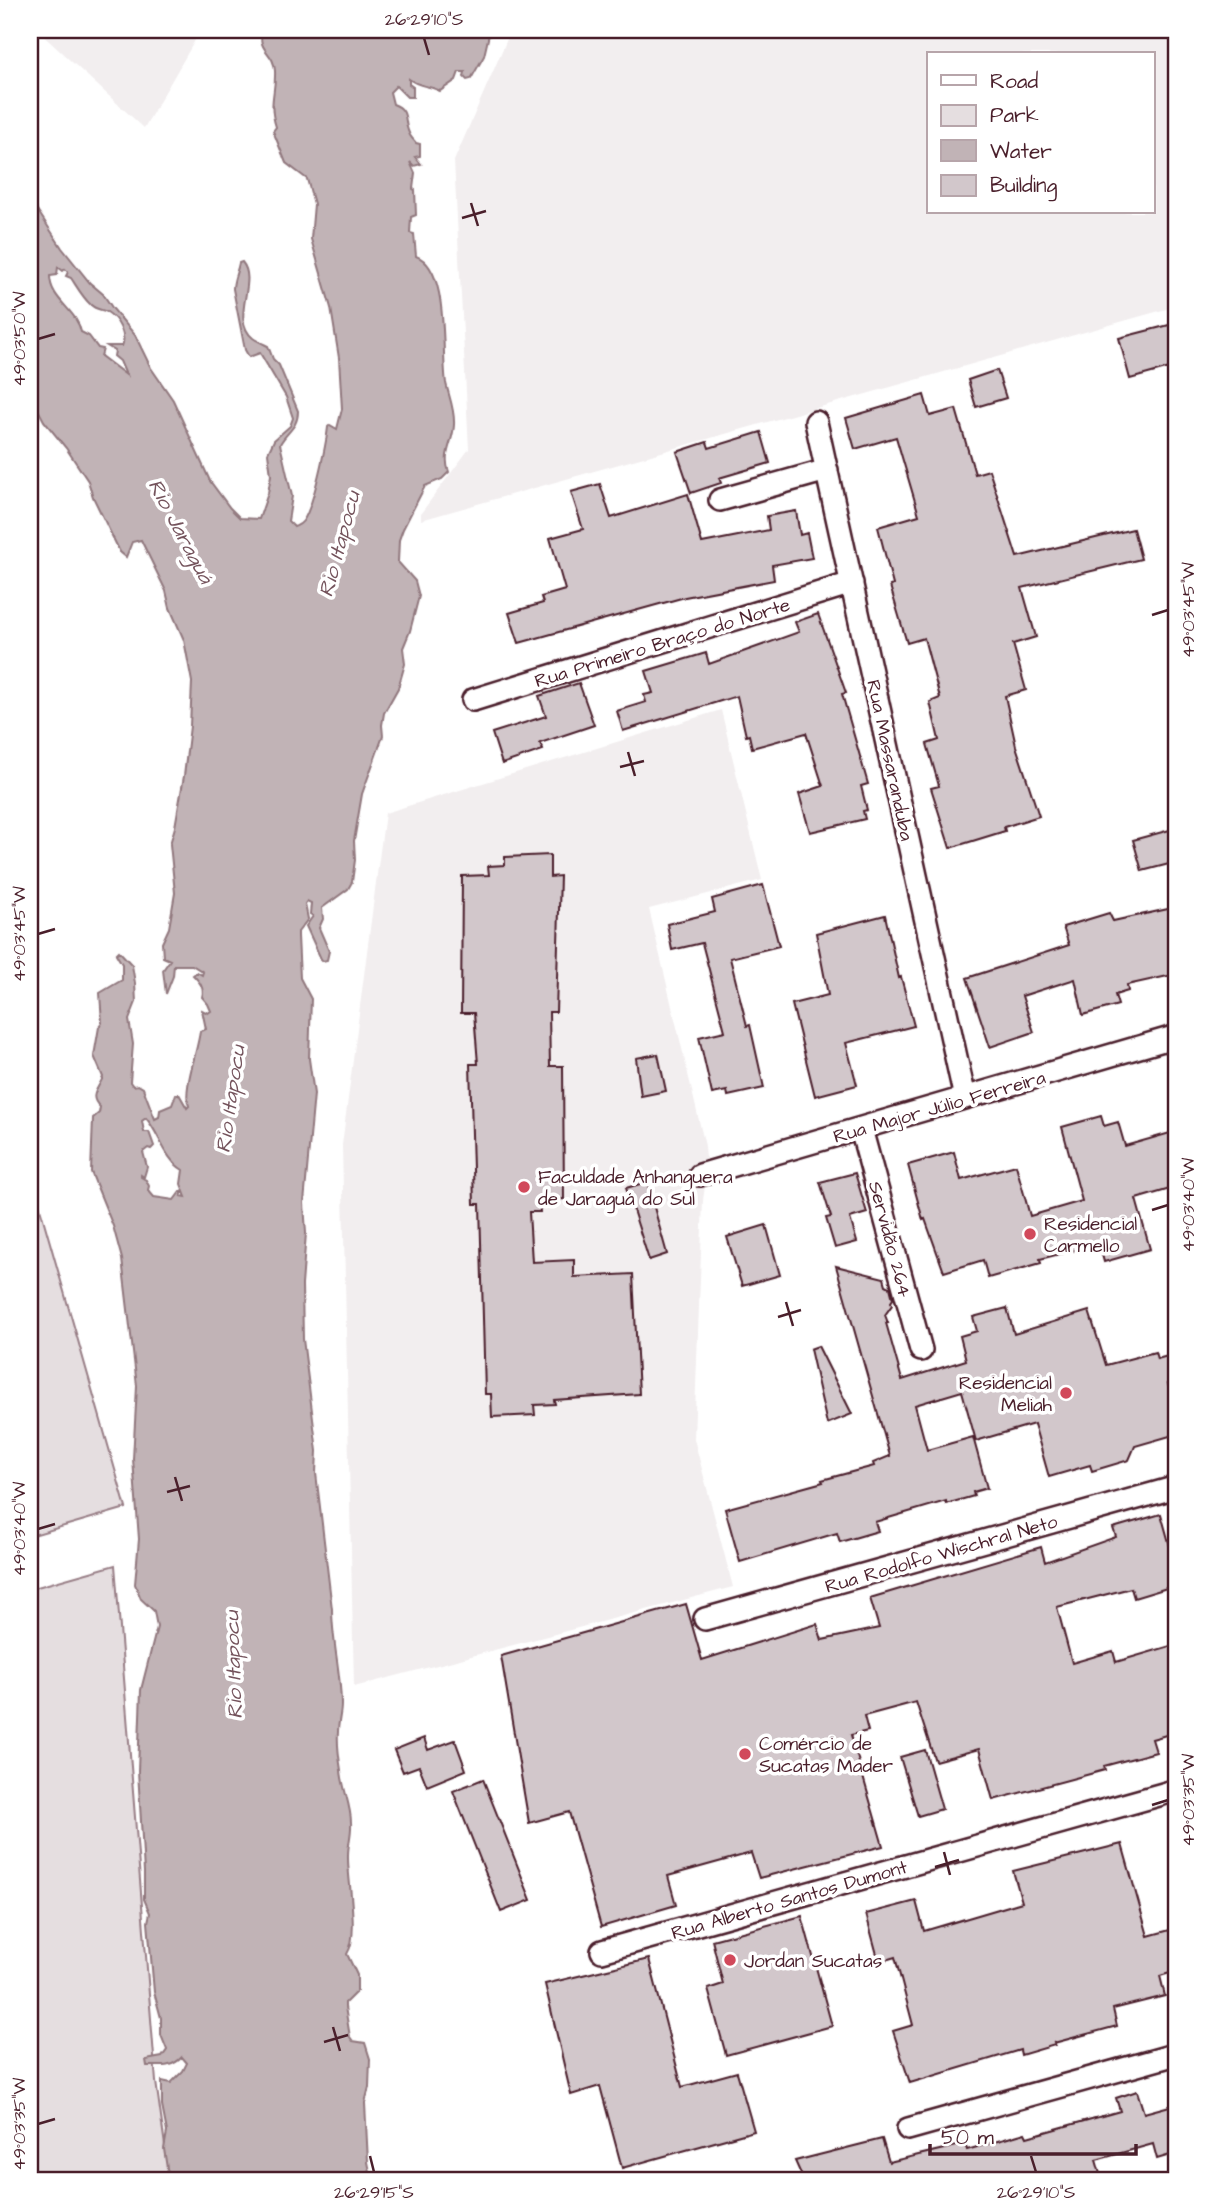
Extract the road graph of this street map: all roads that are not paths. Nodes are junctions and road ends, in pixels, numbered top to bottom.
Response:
1 (816, 422) dead end
2 (827, 470) junction
3 (720, 500) dead end
4 (852, 583) junction
5 (473, 700) dead end
6 (1177, 1036) edge
7 (965, 1098) junction
8 (861, 1129) junction
9 (700, 1175) dead end
10 (921, 1350) dead end
11 (1177, 1487) edge
12 (705, 1619) dead end
13 (1177, 1790) edge
14 (602, 1951) dead end
15 (1177, 2054) edge
16 (908, 2129) dead end

1 - 2 street, Rua Massaranduba
2 - 3 street
2 - 4 street, Rua Massaranduba
4 - 5 street, Rua Primeiro Braço do Norte
4 - 7 street, Rua Massaranduba
6 - 7 street, Rua Major Júlio Ferreira
7 - 8 street, Rua Major Júlio Ferreira
8 - 9 street, Rua Major Júlio Ferreira
8 - 10 street, Servidão 264
11 - 12 street, Rua Rodolfo Wischral Neto
13 - 14 street, Rua Alberto Santos Dumont
15 - 16 street

